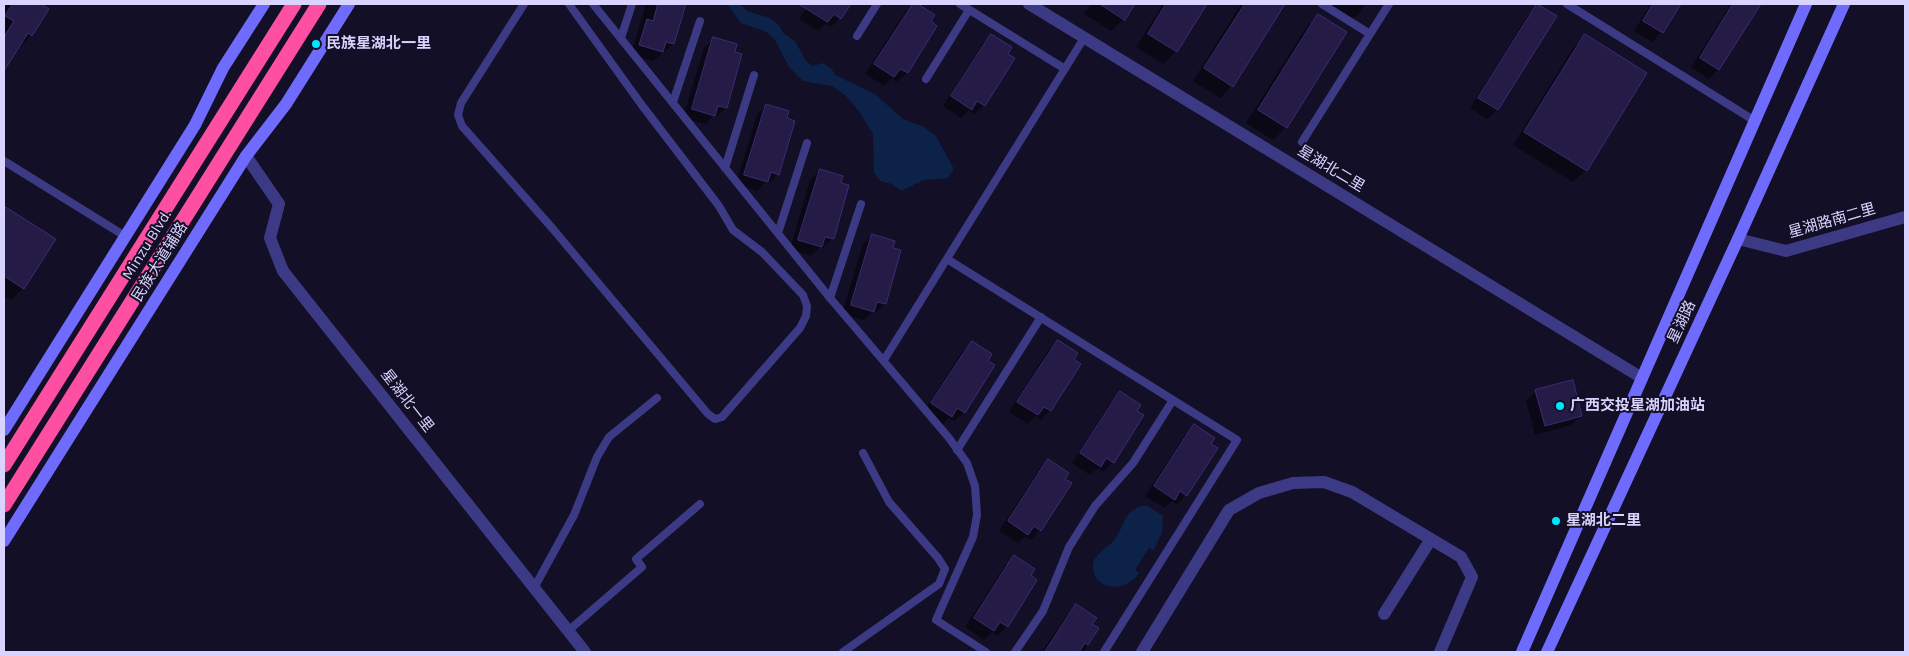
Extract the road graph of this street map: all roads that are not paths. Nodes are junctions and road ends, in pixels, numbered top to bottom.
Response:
1 (264, 4) edge
2 (294, 4) edge
3 (319, 4) edge
4 (349, 4) edge
5 (524, 4) edge
6 (569, 4) edge
7 (593, 4) edge
8 (632, 4) edge
9 (877, 4) edge
10 (960, 4) edge
11 (1029, 4) edge
12 (1322, 4) edge
13 (1389, 4) edge
14 (1567, 4) edge
15 (1806, 4) edge
16 (1844, 4) edge
17 (969, 10) junction
18 (700, 21) dead end
19 (1370, 34) junction
20 (857, 36) dead end
21 (621, 38) junction
22 (1084, 38) junction
23 (1065, 69) junction
24 (754, 75) dead end
25 (926, 79) dead end
26 (673, 102) junction
27 (1755, 121) junction
28 (1302, 142) dead end
29 (808, 143) dead end
30 (246, 156) junction
31 (4, 161) edge
32 (725, 168) junction
33 (861, 204) dead end
34 (1905, 217) edge
35 (778, 232) junction
36 (125, 236) junction
37 (1738, 239) junction
38 (947, 259) junction
39 (830, 298) junction
40 (1041, 317) junction
41 (884, 360) junction
42 (1642, 378) junction
43 (657, 398) dead end
44 (1173, 400) junction
45 (4, 430) edge
46 (957, 450) junction
47 (863, 453) dead end
48 (4, 465) edge
49 (700, 504) dead end
50 (4, 505) edge
51 (1431, 539) junction
52 (4, 541) edge
53 (534, 588) junction
54 (1384, 614) dead end
55 (568, 631) junction
56 (585, 652) edge
57 (843, 652) edge
58 (986, 652) edge
59 (1016, 652) edge
60 (1104, 652) edge
61 (1142, 652) edge
62 (1440, 652) edge
63 (1522, 652) edge
64 (1547, 652) edge

1 - 36 main road
2 - 48 highway, Minzu Blvd.
3 - 50 highway, Minzu Blvd.
4 - 30 main road, 民族大道辅路
5 - 6 lane
7 - 21 lane
8 - 21 lane
9 - 20 lane
10 - 17 lane
11 - 22 street, 星湖北二里
12 - 19 lane
13 - 19 lane
14 - 27 lane
15 - 27 main road, 星湖路
16 - 37 main road, 星湖路
17 - 23 lane
17 - 25 lane
18 - 26 lane
19 - 28 lane
21 - 26 lane
22 - 23 lane
22 - 42 street, 星湖北二里
23 - 38 lane
24 - 32 lane
26 - 32 lane
27 - 42 main road, 星湖路
29 - 35 lane
30 - 52 main road, 民族大道辅路
30 - 53 street, 星湖北一里
31 - 36 lane
32 - 35 lane
33 - 39 lane
34 - 37 street, 星湖路南二里
35 - 39 lane
36 - 45 main road
37 - 64 main road, 星湖路
38 - 40 lane
38 - 41 lane
39 - 41 lane
40 - 44 lane
40 - 46 lane
41 - 46 lane
42 - 63 main road, 星湖路
43 - 53 lane
44 - 59 lane
44 - 60 lane
46 - 58 lane
47 - 57 lane
49 - 55 lane
51 - 54 street
51 - 61 street
51 - 62 street
53 - 55 street, 星湖北一里
55 - 56 street, 星湖北一里

